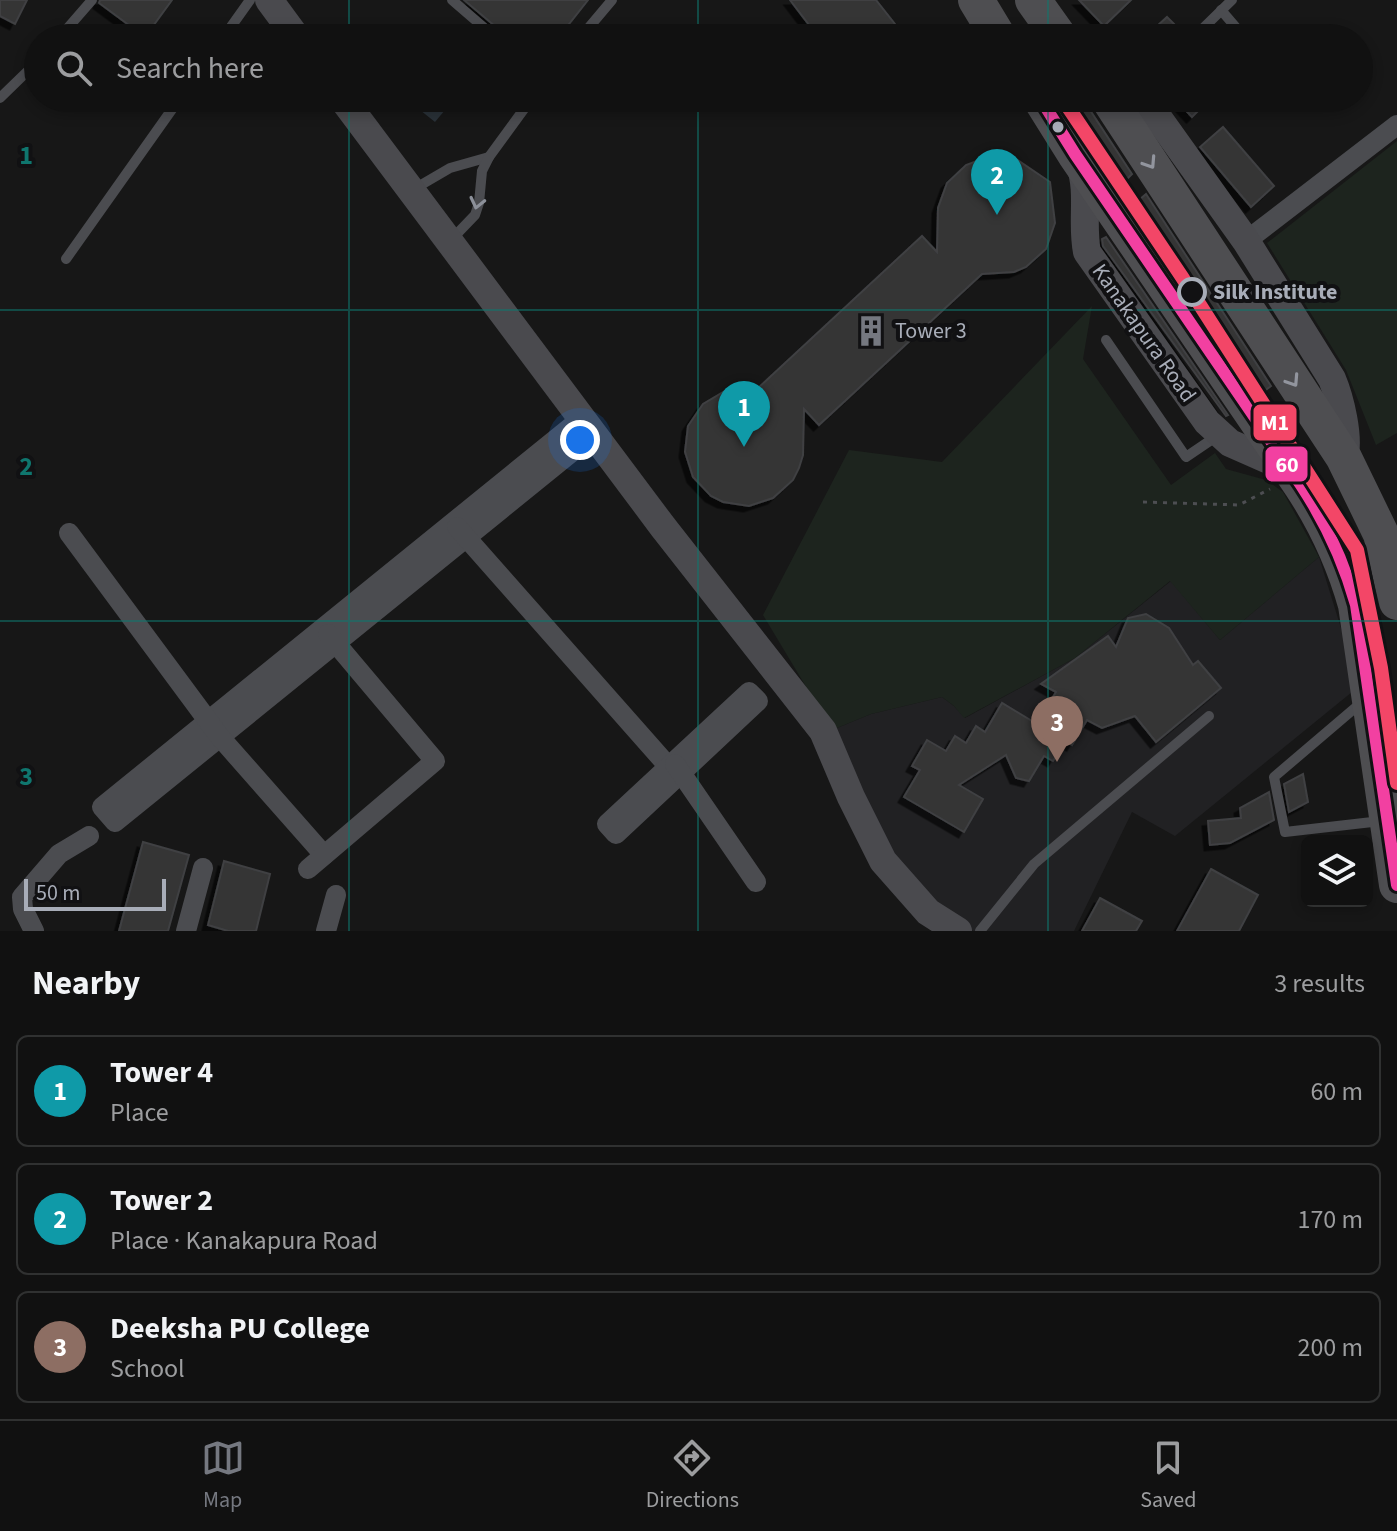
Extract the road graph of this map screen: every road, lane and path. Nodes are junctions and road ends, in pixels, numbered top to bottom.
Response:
1 (92, 0) edge
2 (250, 0) edge
3 (269, 0) edge
4 (452, 0) edge
5 (612, 0) edge
6 (976, 0) edge
7 (1033, 0) edge
8 (1232, 0) edge
9 (1221, 10) junction
10 (71, 24) edge
11 (233, 24) edge
12 (287, 24) edge
13 (480, 24) edge
14 (592, 24) edge
15 (991, 24) edge
16 (1050, 24) edge
17 (1207, 24) edge
18 (1233, 24) edge
19 (24, 75) edge
20 (0, 98) edge
21 (170, 112) edge
22 (352, 112) edge
23 (522, 112) edge
24 (1049, 112) edge
25 (1128, 112) edge
26 (1132, 112) edge
27 (1397, 125) edge
28 (1075, 154) junction
29 (489, 157) junction
30 (411, 190) junction
31 (1246, 241) junction
32 (450, 242) junction
33 (66, 259) dead end
34 (1106, 340) dead end
35 (588, 426) junction
36 (1219, 435) junction
37 (1344, 458) junction
38 (1286, 466) junction
39 (1143, 502) dead end
40 (459, 530) junction
41 (69, 533) dead end
42 (1391, 551) edge
43 (1397, 602) edge
44 (329, 636) junction
45 (1369, 695) junction
46 (1209, 716) dead end
47 (214, 729) junction
48 (1387, 820) junction
49 (89, 836) dead end
50 (324, 855) junction
51 (203, 868) dead end
52 (308, 869) dead end
53 (756, 882) dead end
54 (1397, 885) edge
55 (336, 895) dead end
56 (34, 931) edge
57 (186, 931) edge
58 (326, 931) edge
59 (958, 931) edge
60 (980, 931) edge

1 - 10 lane
2 - 11 lane
3 - 12 street
4 - 13 lane
5 - 14 lane
6 - 15 highway
7 - 16 highway
8 - 9 lane
9 - 17 lane
9 - 18 lane
19 - 20 lane
21 - 33 lane
22 - 30 street
23 - 29 lane
24 - 28 highway, Kanakapura Road
25 -> 37 highway
26 - 31 street
27 - 31 street
28 - 36 street, Kanakapura Road
28 - 38 highway, Kanakapura Road
29 - 30 lane
29 -> 32 lane
30 - 32 street
31 - 37 street
32 - 35 street
34 - 36 lane
35 - 40 street
35 - 59 street
36 - 38 street, Kanakapura Road
37 - 42 highway
38 - 39 path
38 - 45 highway, Kanakapura Road
40 - 44 street
40 - 53 street
41 - 47 street
42 - 43 highway
44 - 47 street
44 - 50 street
45 - 48 highway, Kanakapura Road
45 - 48 lane
46 - 60 lane
47 - 47 street
47 - 50 street
48 - 54 highway, Kanakapura Road
49 - 56 street
50 - 52 street
51 - 57 street
55 - 58 street

